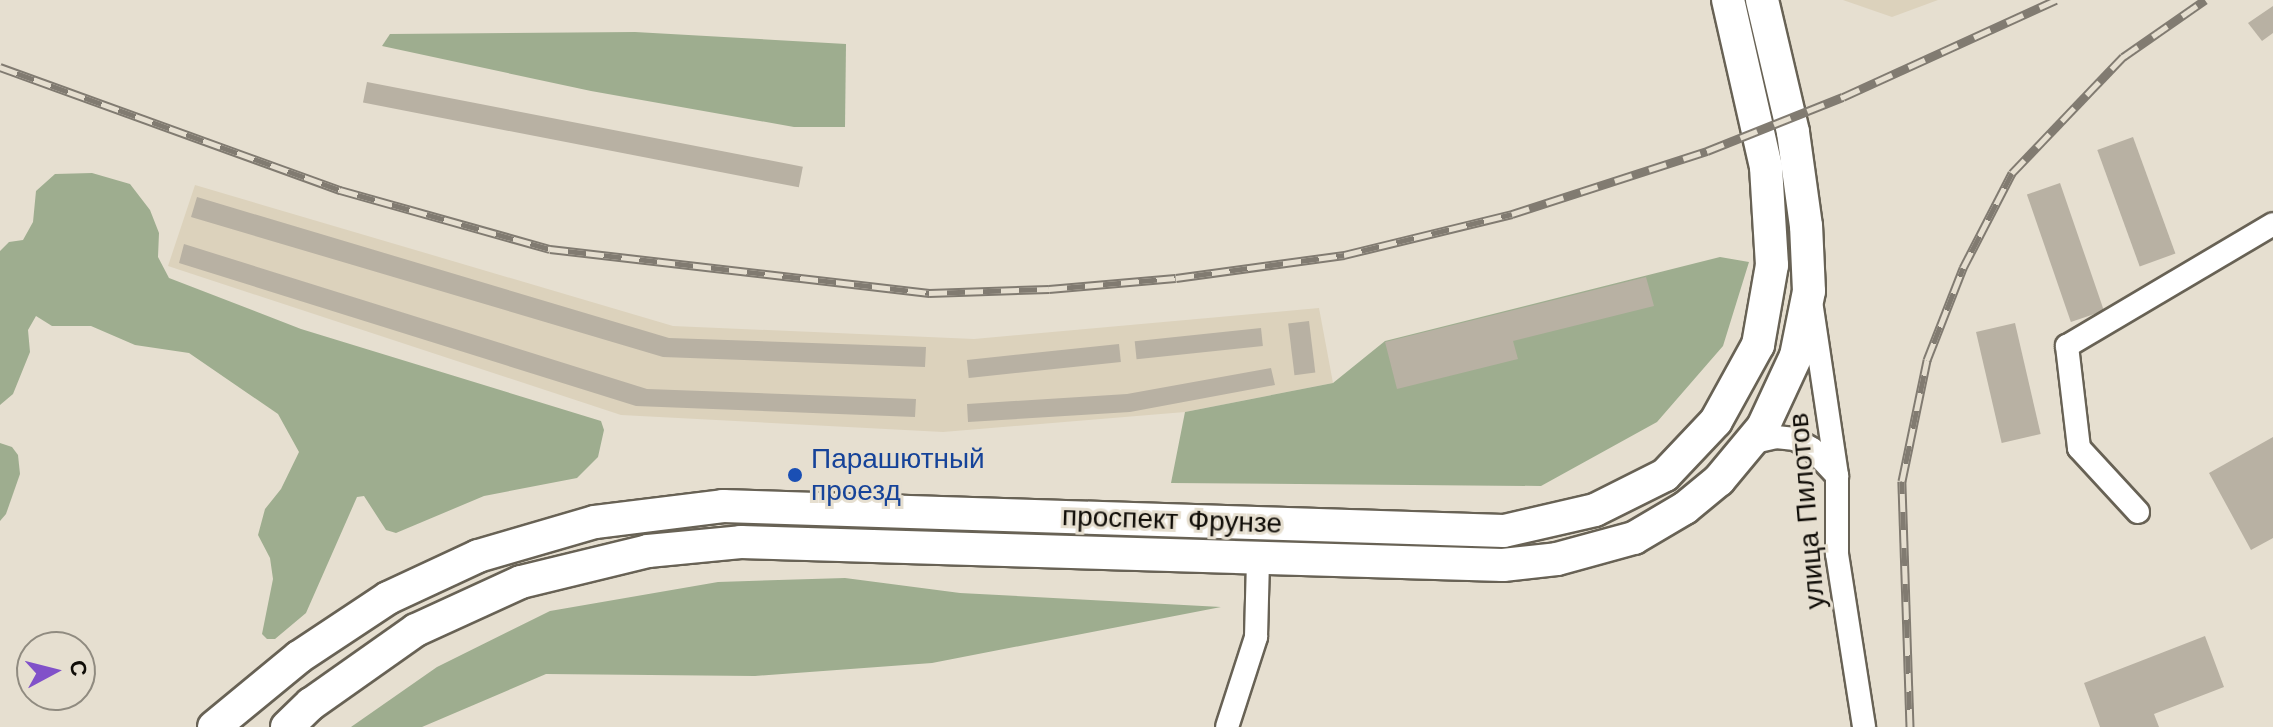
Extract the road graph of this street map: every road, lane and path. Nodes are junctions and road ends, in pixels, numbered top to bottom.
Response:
1 (1728, 0) edge
2 (1762, 0) edge
3 (2273, 224) edge
4 (1809, 291) junction
5 (1750, 443) junction
6 (1837, 476) junction
7 (2138, 512) dead end
8 (1258, 558) junction
9 (214, 727) edge
10 (287, 727) edge
11 (1227, 727) edge
12 (1864, 727) edge

1 - 9 main road, проспект Фрунзе
2 - 4 main road, проспект Фрунзе
3 - 7 street
4 - 5 main road, проспект Фрунзе
4 - 6 street, улица Пилотов
5 - 6 street
5 - 8 main road, проспект Фрунзе
6 - 12 street, улица Пилотов
8 - 10 main road, проспект Фрунзе
8 - 11 street

